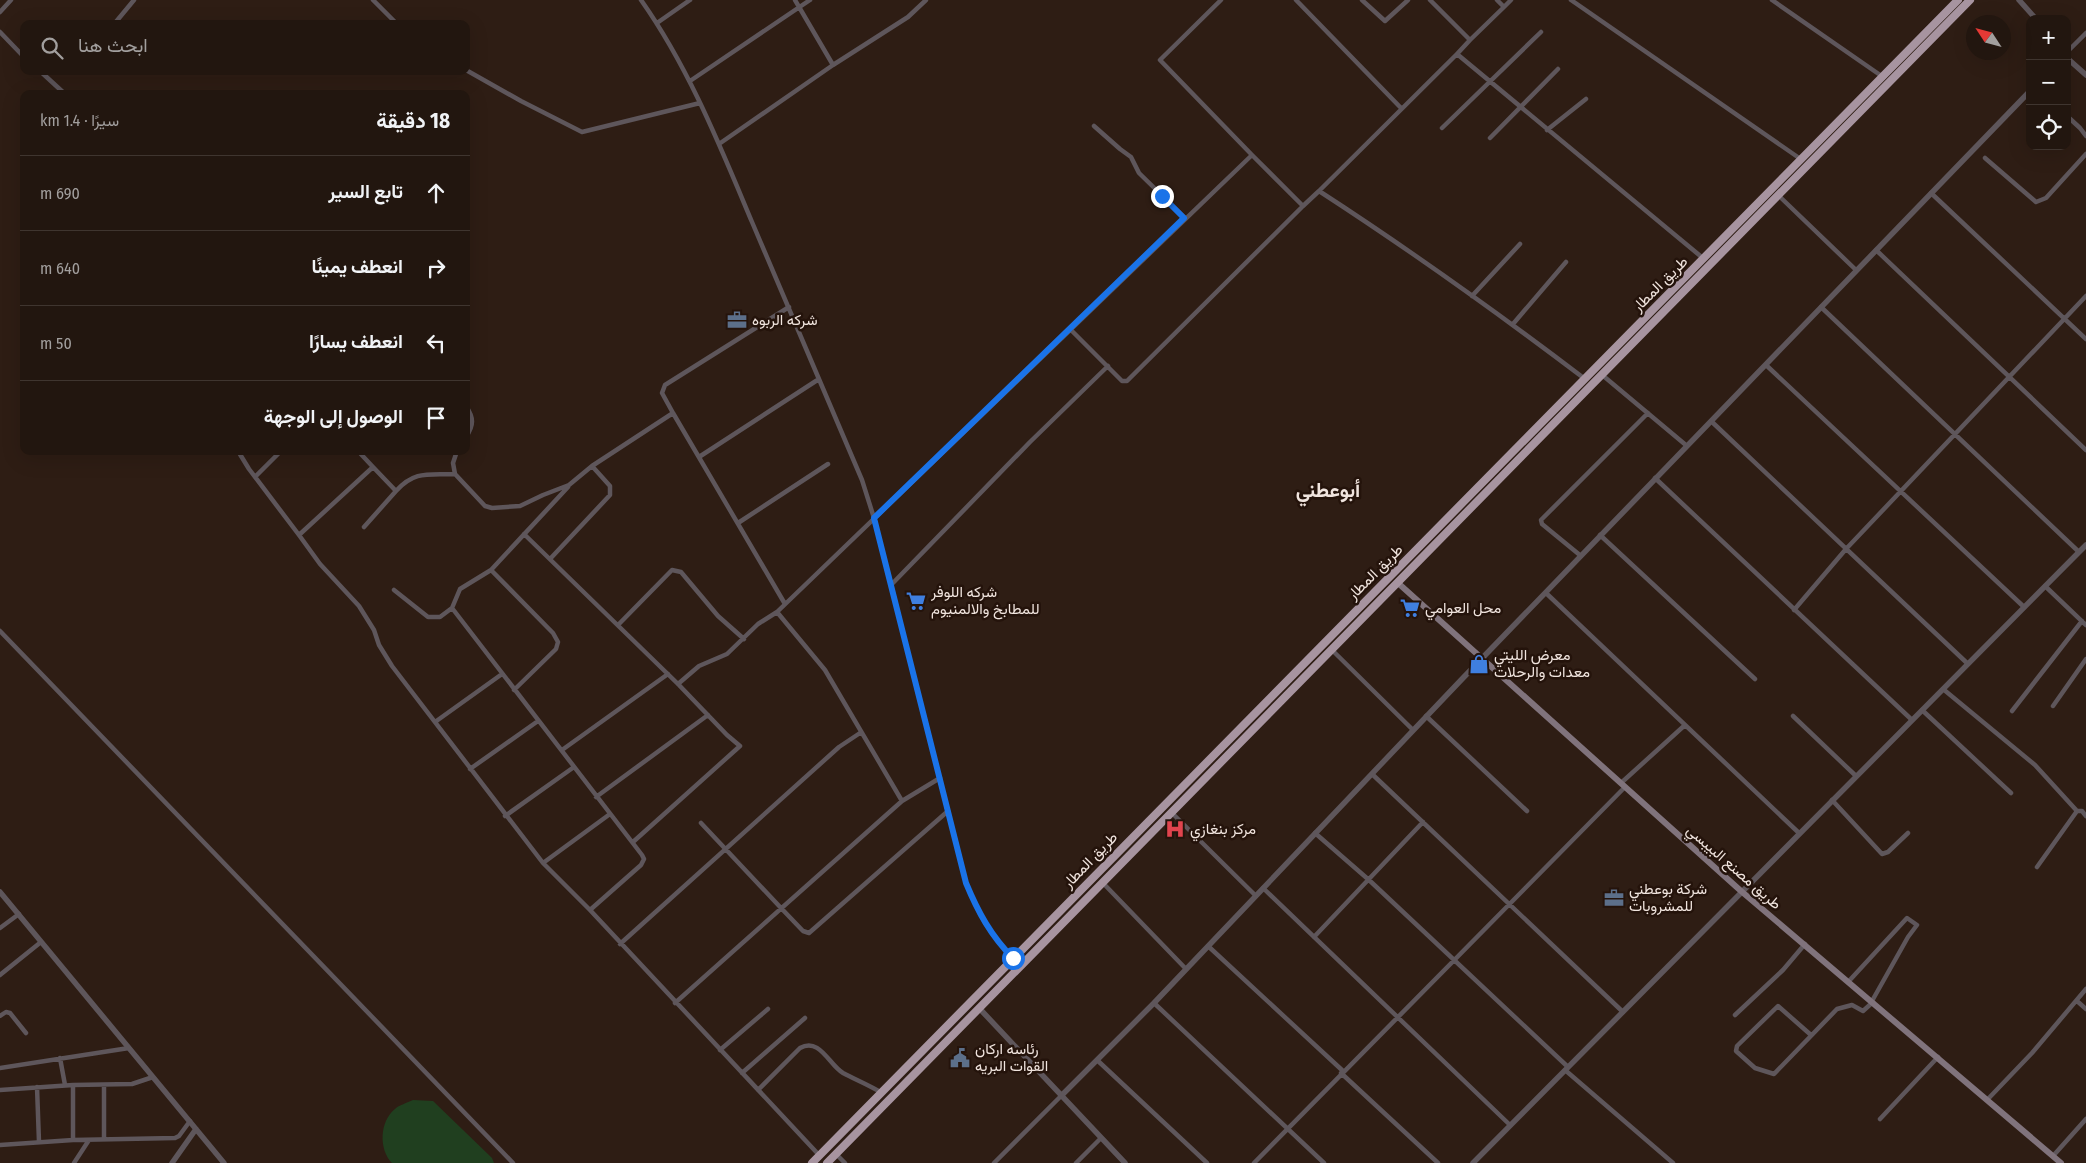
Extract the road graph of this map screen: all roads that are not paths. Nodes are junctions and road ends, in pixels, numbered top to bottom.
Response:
1 (11, 0) edge
2 (134, 0) edge
3 (373, 0) edge
4 (641, 0) edge
5 (690, 0) edge
6 (795, 0) edge
7 (810, 0) edge
8 (926, 0) edge
9 (1221, 0) edge
10 (1296, 0) edge
11 (1362, 0) edge
12 (1408, 0) edge
13 (1430, 0) edge
14 (1497, 0) edge
15 (1511, 0) edge
16 (1571, 0) edge
17 (1772, 0) edge
18 (1958, 0) edge
19 (1970, 0) edge
20 (2019, 0) edge
21 (799, 7) junction
22 (1504, 7) junction
23 (0, 12) edge
24 (2032, 15) edge
25 (117, 20) edge
26 (394, 20) edge
27 (657, 23) junction
28 (0, 32) edge
29 (1542, 32) dead end
30 (2086, 33) edge
31 (1470, 40) junction
32 (2073, 46) edge
33 (20, 53) edge
34 (1457, 54) junction
35 (2069, 60) edge
36 (833, 65) junction
37 (1558, 69) dead end
38 (470, 72) edge
39 (44, 75) edge
40 (2086, 75) edge
41 (1883, 77) junction
42 (690, 81) junction
43 (1490, 81) junction
44 (61, 90) edge
45 (2026, 95) edge
46 (1586, 99) dead end
47 (700, 103) junction
48 (1402, 108) junction
49 (1520, 108) junction
50 (2071, 120) edge
51 (1094, 126) dead end
52 (1442, 128) dead end
53 (1548, 130) junction
54 (2086, 136) edge
55 (1490, 138) dead end
56 (719, 144) junction
57 (2086, 154) edge
58 (1252, 155) junction
59 (1985, 158) dead end
60 (1802, 160) junction
61 (1319, 191) junction
62 (1931, 193) junction
63 (1778, 195) junction
64 (1303, 206) junction
65 (1184, 218) junction
66 (1739, 228) junction
67 (1520, 244) dead end
68 (1876, 250) junction
69 (1704, 258) junction
70 (1566, 262) dead end
71 (1856, 270) junction
72 (1472, 296) junction
73 (2086, 296) edge
74 (789, 307) junction
75 (1821, 307) junction
76 (2065, 319) junction
77 (1512, 324) junction
78 (1070, 329) junction
79 (2086, 339) edge
80 (1766, 365) junction
81 (1108, 366) junction
82 (1601, 374) junction
83 (2010, 377) junction
84 (819, 379) junction
85 (1585, 380) junction
86 (470, 413) edge
87 (673, 413) junction
88 (1648, 413) junction
89 (1711, 421) junction
90 (1537, 427) junction
91 (470, 430) edge
92 (1545, 433) junction
93 (1955, 435) junction
94 (1687, 446) junction
95 (2086, 450) edge
96 (242, 455) edge
97 (277, 455) edge
98 (362, 455) edge
99 (456, 455) edge
100 (699, 457) junction
101 (828, 464) dead end
102 (592, 466) junction
103 (373, 467) junction
104 (455, 474) junction
105 (255, 477) junction
106 (1655, 478) junction
107 (570, 485) junction
108 (396, 491) junction
109 (1900, 491) junction
110 (874, 518) junction
111 (738, 523) junction
112 (364, 527) dead end
113 (524, 534) junction
114 (1600, 535) junction
115 (299, 536) junction
116 (2086, 545) edge
117 (1846, 548) junction
118 (2079, 552) junction
119 (1581, 556) junction
120 (550, 559) junction
121 (491, 570) junction
122 (1398, 584) junction
123 (891, 585) junction
124 (2046, 586) junction
125 (394, 590) dead end
126 (1546, 593) junction
127 (785, 604) junction
128 (2024, 607) junction
129 (452, 608) junction
130 (1794, 610) junction
131 (776, 612) junction
132 (2084, 623) edge
133 (618, 625) junction
134 (0, 631) edge
135 (744, 639) junction
136 (1332, 650) junction
137 (1481, 659) junction
138 (2086, 659) edge
139 (1968, 664) junction
140 (502, 674) junction
141 (668, 674) junction
142 (1755, 679) dead end
143 (678, 684) junction
144 (1943, 689) junction
145 (514, 690) junction
146 (2053, 706) dead end
147 (1922, 710) junction
148 (2012, 711) dead end
149 (708, 715) junction
150 (1426, 716) junction
151 (1793, 716) dead end
152 (1912, 720) junction
153 (538, 721) junction
154 (435, 722) junction
155 (1685, 725) junction
156 (1413, 730) junction
157 (860, 733) junction
158 (562, 750) junction
159 (574, 768) junction
160 (470, 769) junction
161 (1372, 774) junction
162 (1856, 776) junction
163 (940, 778) junction
164 (1623, 785) junction
165 (2011, 793) dead end
166 (596, 797) junction
167 (1832, 800) junction
168 (902, 801) junction
169 (948, 811) junction
170 (1526, 811) dead end
171 (2077, 811) junction
172 (1171, 812) junction
173 (610, 814) junction
174 (505, 816) junction
175 (2086, 816) edge
176 (701, 822) dead end
177 (1423, 822) junction
178 (1315, 833) junction
179 (1800, 833) junction
180 (1908, 833) dead end
181 (633, 842) junction
182 (726, 848) junction
183 (543, 863) junction
184 (2037, 867) dead end
185 (1369, 880) junction
186 (1102, 882) junction
187 (1263, 888) junction
188 (1742, 891) junction
189 (0, 892) edge
190 (1256, 896) junction
191 (1508, 903) junction
192 (781, 908) junction
193 (590, 910) junction
194 (19, 914) junction
195 (0, 928) edge
196 (1314, 938) junction
197 (41, 942) junction
198 (620, 944) junction
199 (1805, 944) junction
200 (1208, 946) junction
201 (1013, 958) junction
202 (1453, 960) junction
203 (1186, 968) junction
204 (0, 975) edge
205 (1849, 981) junction
206 (2086, 989) edge
207 (1873, 1001) junction
208 (2077, 1001) junction
209 (675, 1003) junction
210 (1154, 1003) junction
211 (979, 1008) junction
212 (768, 1009) dead end
213 (2086, 1009) edge
214 (1623, 1012) junction
215 (1735, 1015) dead end
216 (0, 1016) edge
217 (1396, 1016) junction
218 (805, 1018) dead end
219 (26, 1033) dead end
220 (1811, 1035) junction
221 (129, 1048) junction
222 (720, 1050) junction
223 (1938, 1057) junction
224 (60, 1058) junction
225 (1097, 1060) junction
226 (0, 1068) edge
227 (1567, 1069) junction
228 (1342, 1072) junction
229 (742, 1073) junction
230 (153, 1077) junction
231 (65, 1085) junction
232 (73, 1085) junction
233 (104, 1085) junction
234 (37, 1087) junction
235 (0, 1090) edge
236 (758, 1090) junction
237 (882, 1093) junction
238 (1061, 1096) junction
239 (1987, 1100) junction
240 (1880, 1119) dead end
241 (2086, 1119) edge
242 (190, 1121) junction
243 (1510, 1125) junction
244 (1287, 1128) junction
245 (196, 1129) junction
246 (1101, 1138) junction
247 (73, 1140) junction
248 (89, 1140) junction
249 (104, 1140) junction
250 (39, 1142) junction
251 (0, 1145) edge
252 (836, 1154) junction
253 (819, 1155) junction
254 (2052, 1156) junction
255 (74, 1163) edge
256 (172, 1163) edge
257 (224, 1163) edge
258 (513, 1163) edge
259 (812, 1163) edge
260 (827, 1163) edge
261 (845, 1163) edge
262 (994, 1163) edge
263 (1077, 1163) edge
264 (1125, 1163) edge
265 (1207, 1163) edge
266 (1254, 1163) edge
267 (1324, 1163) edge
268 (1438, 1163) edge
269 (1473, 1163) edge
270 (1673, 1163) edge
271 (2060, 1163) edge

1 - 23 street
2 - 25 street
3 - 26 street
4 - 27 street
5 - 27 street
6 - 21 street
7 - 21 street
8 - 36 street
9 - 58 street
10 - 48 street
11 - 12 street
13 - 31 street
14 - 22 street
15 - 22 street
16 - 60 street
17 - 41 street
18 - 41 highway, طريق المطار
19 - 63 highway, طريق المطار
20 - 24 street
21 - 36 street
21 - 42 street
22 - 31 street
27 - 42 street
28 - 33 street
29 - 43 street
30 - 32 street
31 - 34 street
34 - 43 street
34 - 48 street
35 - 40 street
36 - 56 street
37 - 49 street
38 - 47 street
39 - 44 street
41 - 60 highway, طريق المطار
42 - 47 street
43 - 49 street
43 - 52 street
45 - 62 street
46 - 53 street
47 - 56 street
48 - 61 street
49 - 53 street
49 - 55 street
50 - 54 street
51 - 65 street
53 - 69 street
56 - 74 street
57 - 59 street
58 - 64 street
58 - 65 street
60 - 66 highway, طريق المطار
61 - 64 street
61 - 72 street
62 - 68 street
62 - 76 street
63 - 66 highway, طريق المطار
63 - 71 street
64 - 81 street
65 - 78 street
66 - 69 highway, طريق المطار
66 - 82 highway, طريق المطار
67 - 72 street
68 - 71 street
68 - 83 street
69 - 85 highway, طريق المطار
70 - 77 street
71 - 75 street
72 - 77 street
73 - 76 street
74 - 84 street
74 - 87 street
75 - 80 street
75 - 93 street
76 - 79 street
76 - 83 street
77 - 85 street
78 - 81 street
78 - 110 street
80 - 89 street
80 - 109 street
81 - 123 street
82 - 88 street
82 - 92 highway, طريق المطار
83 - 93 street
83 - 95 street
84 - 100 street
84 - 110 street
85 - 90 highway, طريق المطار
86 - 91 street
87 - 100 street
87 - 102 street
88 - 94 street
88 - 119 street
89 - 94 street
89 - 117 street
90 - 92 highway
90 - 201 highway, طريق المطار
92 - 122 highway, طريق المطار
93 - 109 street
93 - 118 street
94 - 106 street
96 - 105 street
97 - 105 street
98 - 103 street
99 - 104 street
100 - 111 street
101 - 111 street
102 - 107 street
102 - 120 street
103 - 108 street
103 - 115 street
104 - 107 street
104 - 108 street
105 - 115 street
106 - 114 street
106 - 130 street
107 - 113 street
108 - 112 street
109 - 117 street
109 - 128 street
110 - 123 street
110 - 127 street
111 - 127 street
113 - 120 street
113 - 121 street
114 - 119 street
114 - 142 street
115 - 154 street
116 - 118 street
117 - 130 street
117 - 139 street
118 - 124 street
119 - 126 street
120 - 133 street
121 - 129 street
121 - 145 street
122 - 136 highway, طريق المطار
122 - 137 main road, طريق مصنع البيبسي
123 - 163 street
124 - 128 street
124 - 132 street
125 - 129 street
126 - 137 street
126 - 155 street
127 - 131 street
128 - 139 street
129 - 140 street
130 - 152 street
131 - 135 street
131 - 157 street
132 - 148 street
133 - 135 street
133 - 141 street
134 - 258 street
135 - 143 street
136 - 156 street
136 - 172 highway, طريق المطار
137 - 150 street
137 - 164 main road, طريق مصنع البيبسي
138 - 146 street
139 - 144 street
140 - 145 street
140 - 154 street
141 - 143 street
141 - 158 street
143 - 149 street
144 - 147 street
144 - 171 street
145 - 153 street
147 - 152 street
147 - 165 street
149 - 166 street
149 - 181 street
150 - 156 street
150 - 170 street
151 - 162 street
152 - 162 street
153 - 158 street
153 - 160 street
154 - 160 street
155 - 164 street
155 - 179 street
156 - 161 street
157 - 168 street
157 - 182 street
158 - 159 street
159 - 166 street
159 - 174 street
160 - 174 street
161 - 177 street
161 - 178 street
162 - 167 street
163 - 168 street
163 - 169 street
164 - 188 main road, طريق مصنع البيبسي
164 - 191 street
166 - 173 street
167 - 179 street
167 - 180 street
168 - 192 street
169 - 192 street
169 - 201 street
171 - 175 street
171 - 184 street
172 - 186 highway, طريق المطار
172 - 190 street
173 - 181 street
173 - 183 street
174 - 183 street
176 - 182 street
177 - 185 street
177 - 191 street
178 - 185 street
178 - 187 street
179 - 188 street
181 - 193 street
182 - 192 street
182 - 198 street
183 - 193 street
185 - 196 street
185 - 202 street
186 - 203 street
186 - 211 highway, طريق المطار
187 - 190 street
187 - 196 street
188 - 199 main road, طريق مصنع البيبسي
188 - 214 street
189 - 194 street
190 - 200 street
191 - 202 street
191 - 214 street
192 - 209 street
193 - 198 street
194 - 195 street
194 - 197 street
196 - 217 street
197 - 204 street
197 - 221 street
198 - 209 street
199 - 205 main road, طريق مصنع البيبسي
199 - 215 street
200 - 203 street
200 - 228 street
201 - 237 highway, طريق المطار
202 - 217 street
202 - 227 street
203 - 210 street
205 - 207 main road, طريق مصنع البيبسي
205 - 207 street
206 - 208 street
207 - 220 street
207 - 223 main road, طريق مصنع البيبسي
208 - 213 street
208 - 239 street
209 - 222 street
210 - 225 street
210 - 244 street
211 - 238 street
211 - 252 highway, طريق المطار
212 - 222 street
214 - 227 street
216 - 219 street
217 - 228 street
217 - 243 street
218 - 229 street
220 - 220 street
221 - 224 street
221 - 230 street
222 - 229 street
223 - 239 main road, طريق مصنع البيبسي
223 - 240 street
224 - 226 street
224 - 231 street
225 - 238 street
225 - 265 street
227 - 243 street
227 - 270 street
228 - 244 street
228 - 268 street
229 - 236 street
230 - 233 street
230 - 242 street
231 - 232 street
231 - 234 street
232 - 233 street
232 - 247 street
233 - 249 street
234 - 235 street
234 - 250 street
236 - 237 street
236 - 253 street
237 - 253 highway, طريق المطار
238 - 246 street
238 - 262 street
239 - 254 main road, طريق مصنع البيبسي
241 - 254 street
242 - 245 street
242 - 249 street
243 - 269 street
244 - 266 street
244 - 267 street
245 - 256 street
245 - 257 street
246 - 263 street
246 - 264 street
247 - 248 street
247 - 250 street
248 - 249 street
248 - 255 street
250 - 251 street
252 - 260 highway, طريق المطار
252 - 261 street
253 - 259 highway, طريق المطار
254 - 271 main road, طريق مصنع البيبسي

